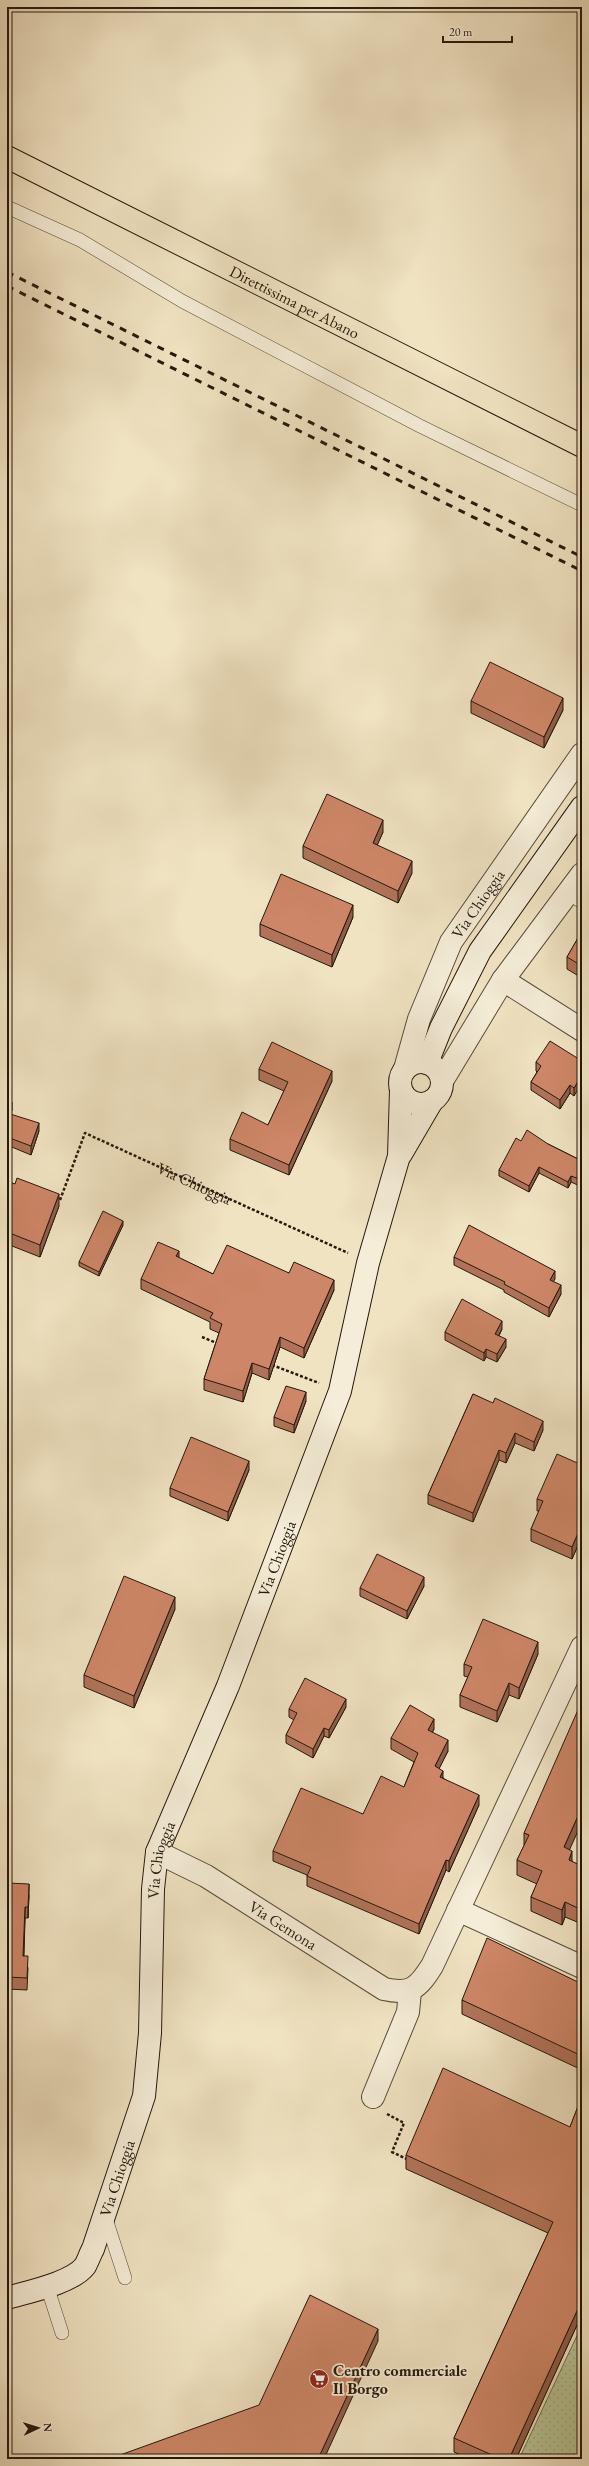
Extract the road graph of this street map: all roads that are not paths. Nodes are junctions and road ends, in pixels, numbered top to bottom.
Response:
1 (7, 157) edge
2 (7, 207) edge
3 (582, 446) edge
4 (582, 505) edge
5 (582, 754) edge
6 (582, 806) edge
7 (582, 874) edge
8 (575, 898) edge
9 (503, 980) junction
10 (582, 1030) edge
11 (427, 1063) junction
12 (403, 1079) junction
13 (442, 1081) junction
14 (432, 1101) junction
15 (399, 1156) junction
16 (582, 1647) edge
17 (157, 1852) junction
18 (458, 1910) junction
19 (582, 1967) edge
20 (410, 1991) junction
21 (373, 2097) road end
22 (104, 2214) junction
23 (125, 2278) dead end
24 (47, 2286) junction
25 (7, 2298) edge
26 (62, 2333) dead end

1 - 3 highway, Direttissima per Abano
2 - 4 lane
5 - 12 street, Via Chioggia
6 - 11 street, Via Chioggia
7 - 8 street, Via Chioggia
8 - 9 street, Via Chioggia
9 - 10 street
9 - 13 street, Via Chioggia
11 - 12 street
11 - 13 street
12 - 14 street
12 - 15 street, Via Chioggia
13 - 14 street, Via Chioggia
14 - 15 street, Via Chioggia
15 - 17 street, Via Chioggia
16 - 18 street
17 - 20 street, Via Gemona
17 - 22 street, Via Chioggia
18 - 19 street
18 - 20 street
20 - 21 street
22 - 23 lane
22 - 24 street, Via Chioggia
24 - 25 street, Via Chioggia
24 - 26 lane

